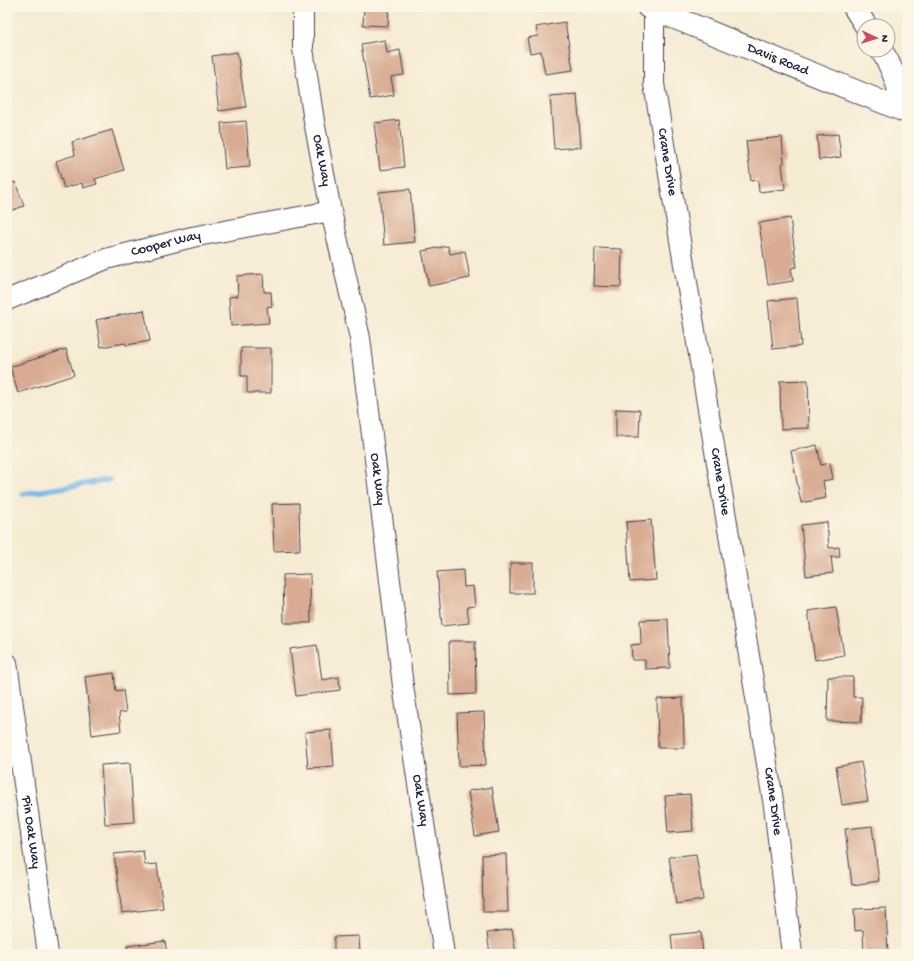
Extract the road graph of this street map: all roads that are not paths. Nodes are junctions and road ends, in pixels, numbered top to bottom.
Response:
1 (303, 7) edge
2 (854, 7) edge
3 (651, 8) edge
4 (861, 18) edge
5 (886, 58) edge
6 (905, 111) edge
7 (332, 211) junction
8 (7, 300) edge
9 (7, 663) edge
10 (48, 954) edge
11 (444, 954) edge
12 (792, 954) edge

1 - 7 street, Oak Way
2 - 4 street
3 - 6 street, Davis Road
3 - 12 street, Crane Drive
5 - 6 street
7 - 8 street, Cooper Way
7 - 11 street, Oak Way
9 - 10 street, Pin Oak Way

